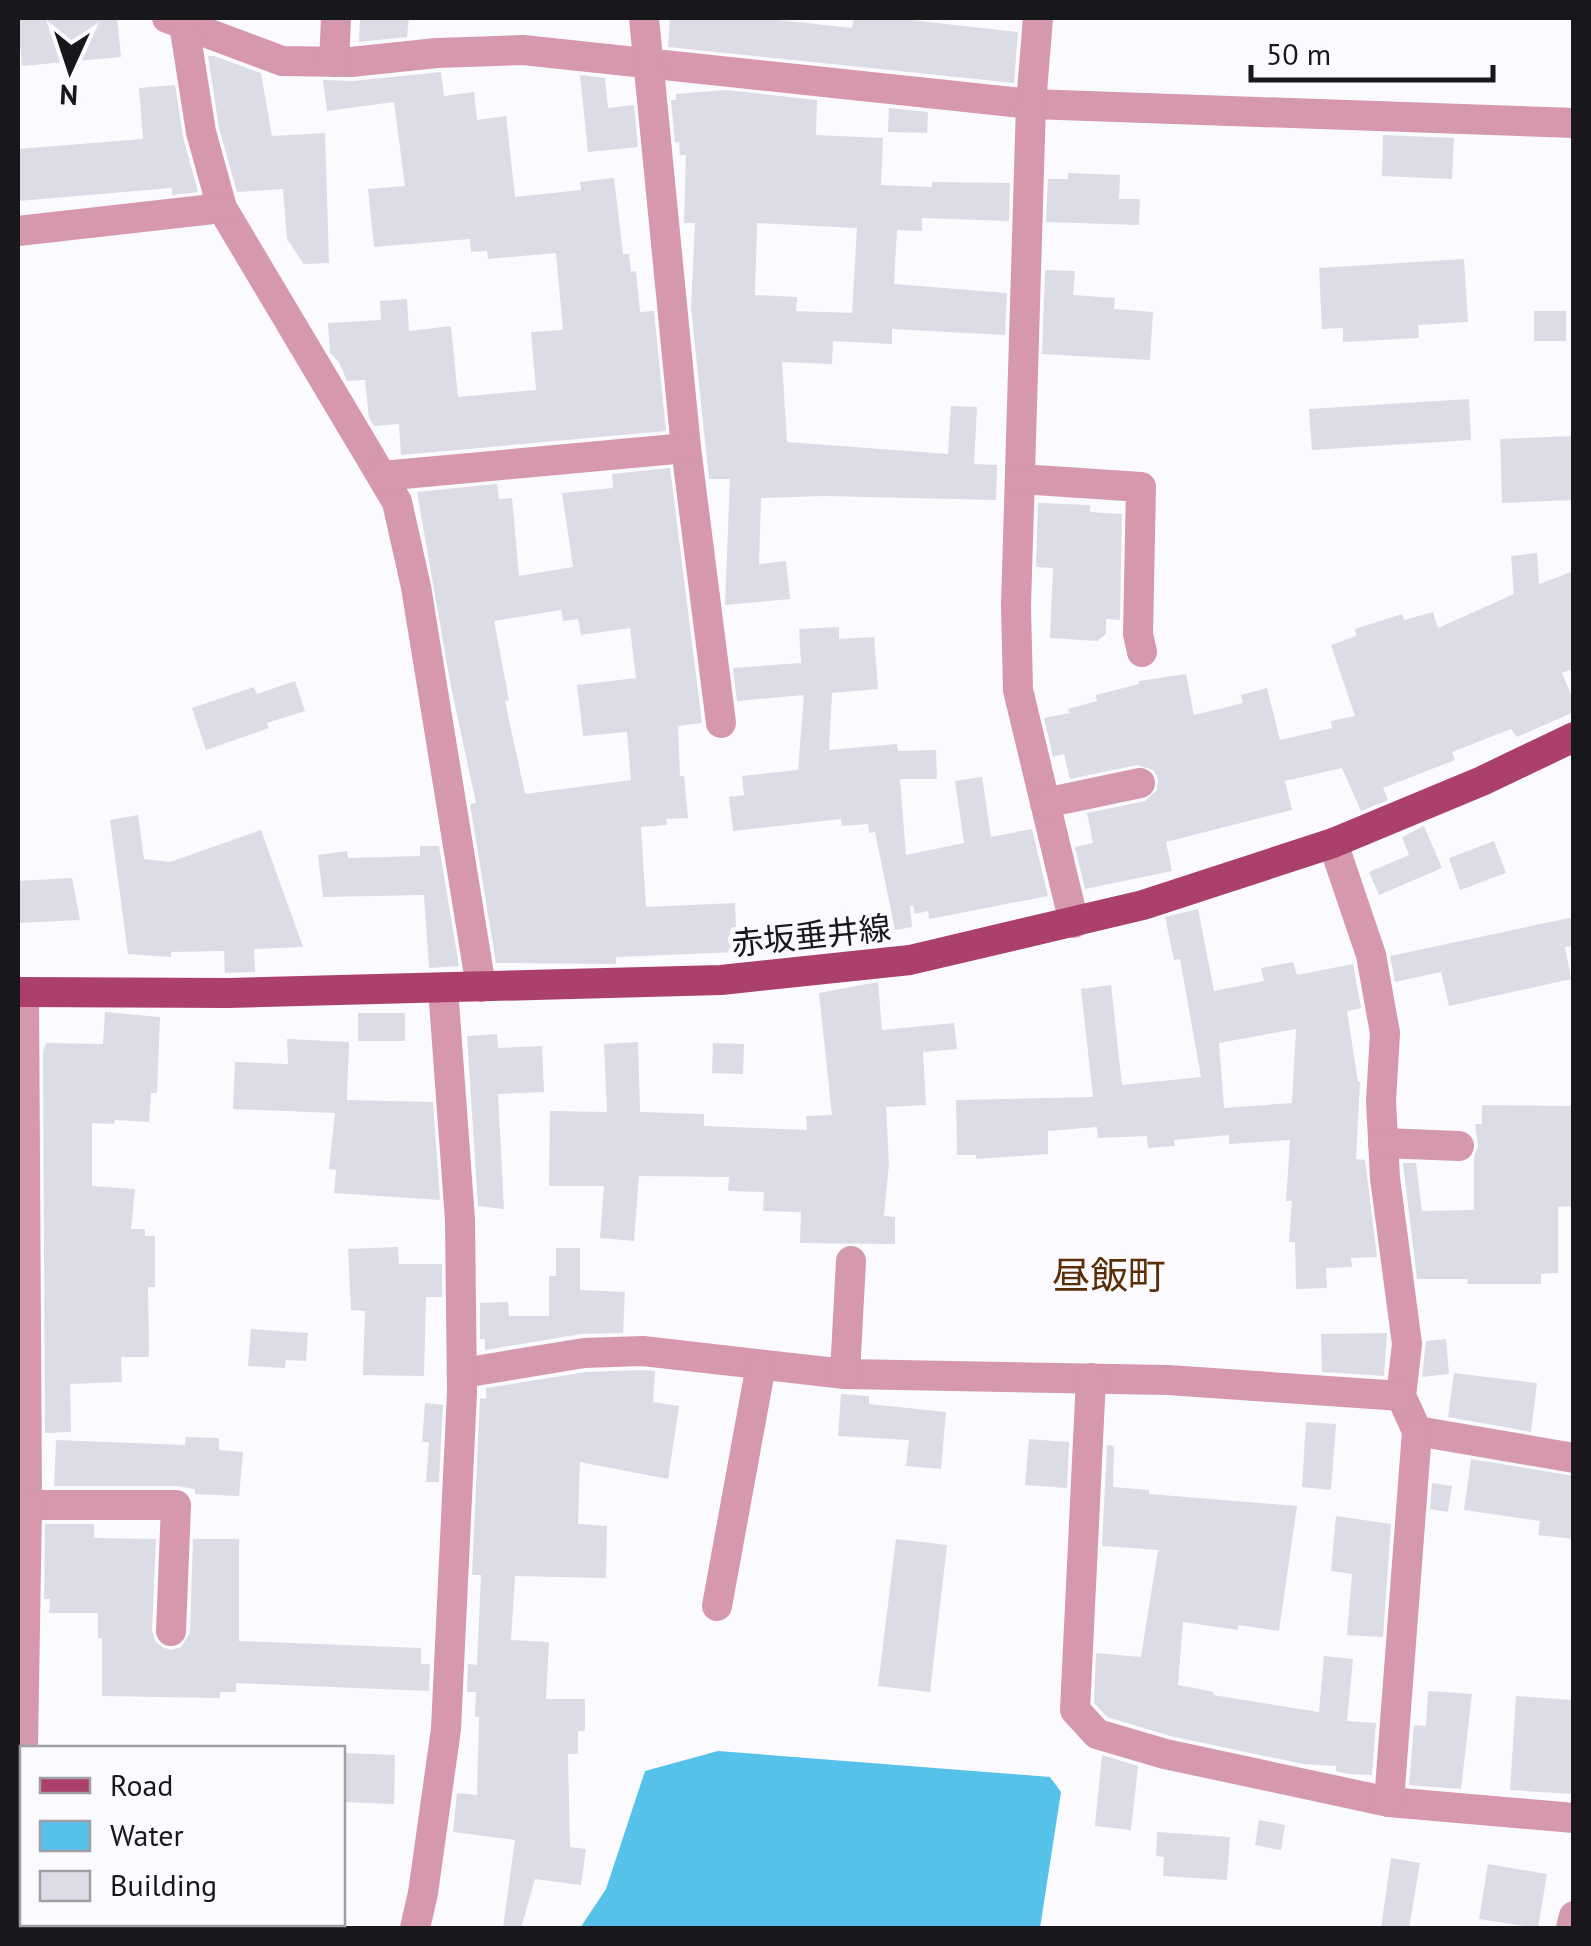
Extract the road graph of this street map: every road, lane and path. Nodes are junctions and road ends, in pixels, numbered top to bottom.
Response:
1 (336, 18) edge
2 (644, 18) edge
3 (1038, 18) edge
4 (178, 20) edge
5 (334, 62) junction
6 (648, 62) junction
7 (1031, 104) junction
8 (1574, 123) edge
9 (222, 208) junction
10 (18, 231) edge
11 (686, 448) junction
12 (382, 476) junction
13 (1020, 479) junction
14 (1142, 652) dead end
15 (720, 722) dead end
16 (1574, 737) edge
17 (1140, 783) dead end
18 (1046, 803) junction
19 (1333, 842) junction
20 (1074, 923) junction
21 (480, 987) junction
22 (442, 988) junction
23 (21, 992) edge
24 (1383, 1144) junction
25 (1458, 1146) dead end
26 (850, 1260) dead end
27 (761, 1365) junction
28 (462, 1373) junction
29 (844, 1374) junction
30 (1091, 1378) junction
31 (1401, 1396) junction
32 (1417, 1430) junction
33 (1574, 1458) edge
34 (27, 1506) junction
35 (717, 1606) dead end
36 (171, 1630) dead end
37 (23, 1746) edge
38 (1389, 1802) junction
39 (1574, 1818) edge
40 (1574, 1916) edge
41 (415, 1928) edge
42 (1571, 1928) edge

1 - 5 street
2 - 6 street
3 - 7 street
4 - 5 street
4 - 9 street
5 - 6 street
6 - 7 street
6 - 11 street
7 - 8 street
7 - 13 street
9 - 10 street
9 - 12 street
11 - 12 street
11 - 15 street
12 - 21 street
13 - 14 street
13 - 18 street
16 - 19 main road, 赤坂垂井線
17 - 18 street
18 - 20 street
19 - 20 main road, 赤坂垂井線
19 - 24 street
20 - 21 main road, 赤坂垂井線
21 - 22 main road, 赤坂垂井線
22 - 23 main road, 赤坂垂井線
22 - 28 street
23 - 34 street
24 - 25 street
24 - 31 street
26 - 29 street
27 - 28 street
27 - 29 street
27 - 35 street
28 - 41 street
29 - 30 street
30 - 31 street
30 - 38 street
31 - 32 street
32 - 33 street
32 - 38 street
34 - 36 street
34 - 37 street
38 - 39 street
40 - 42 street

